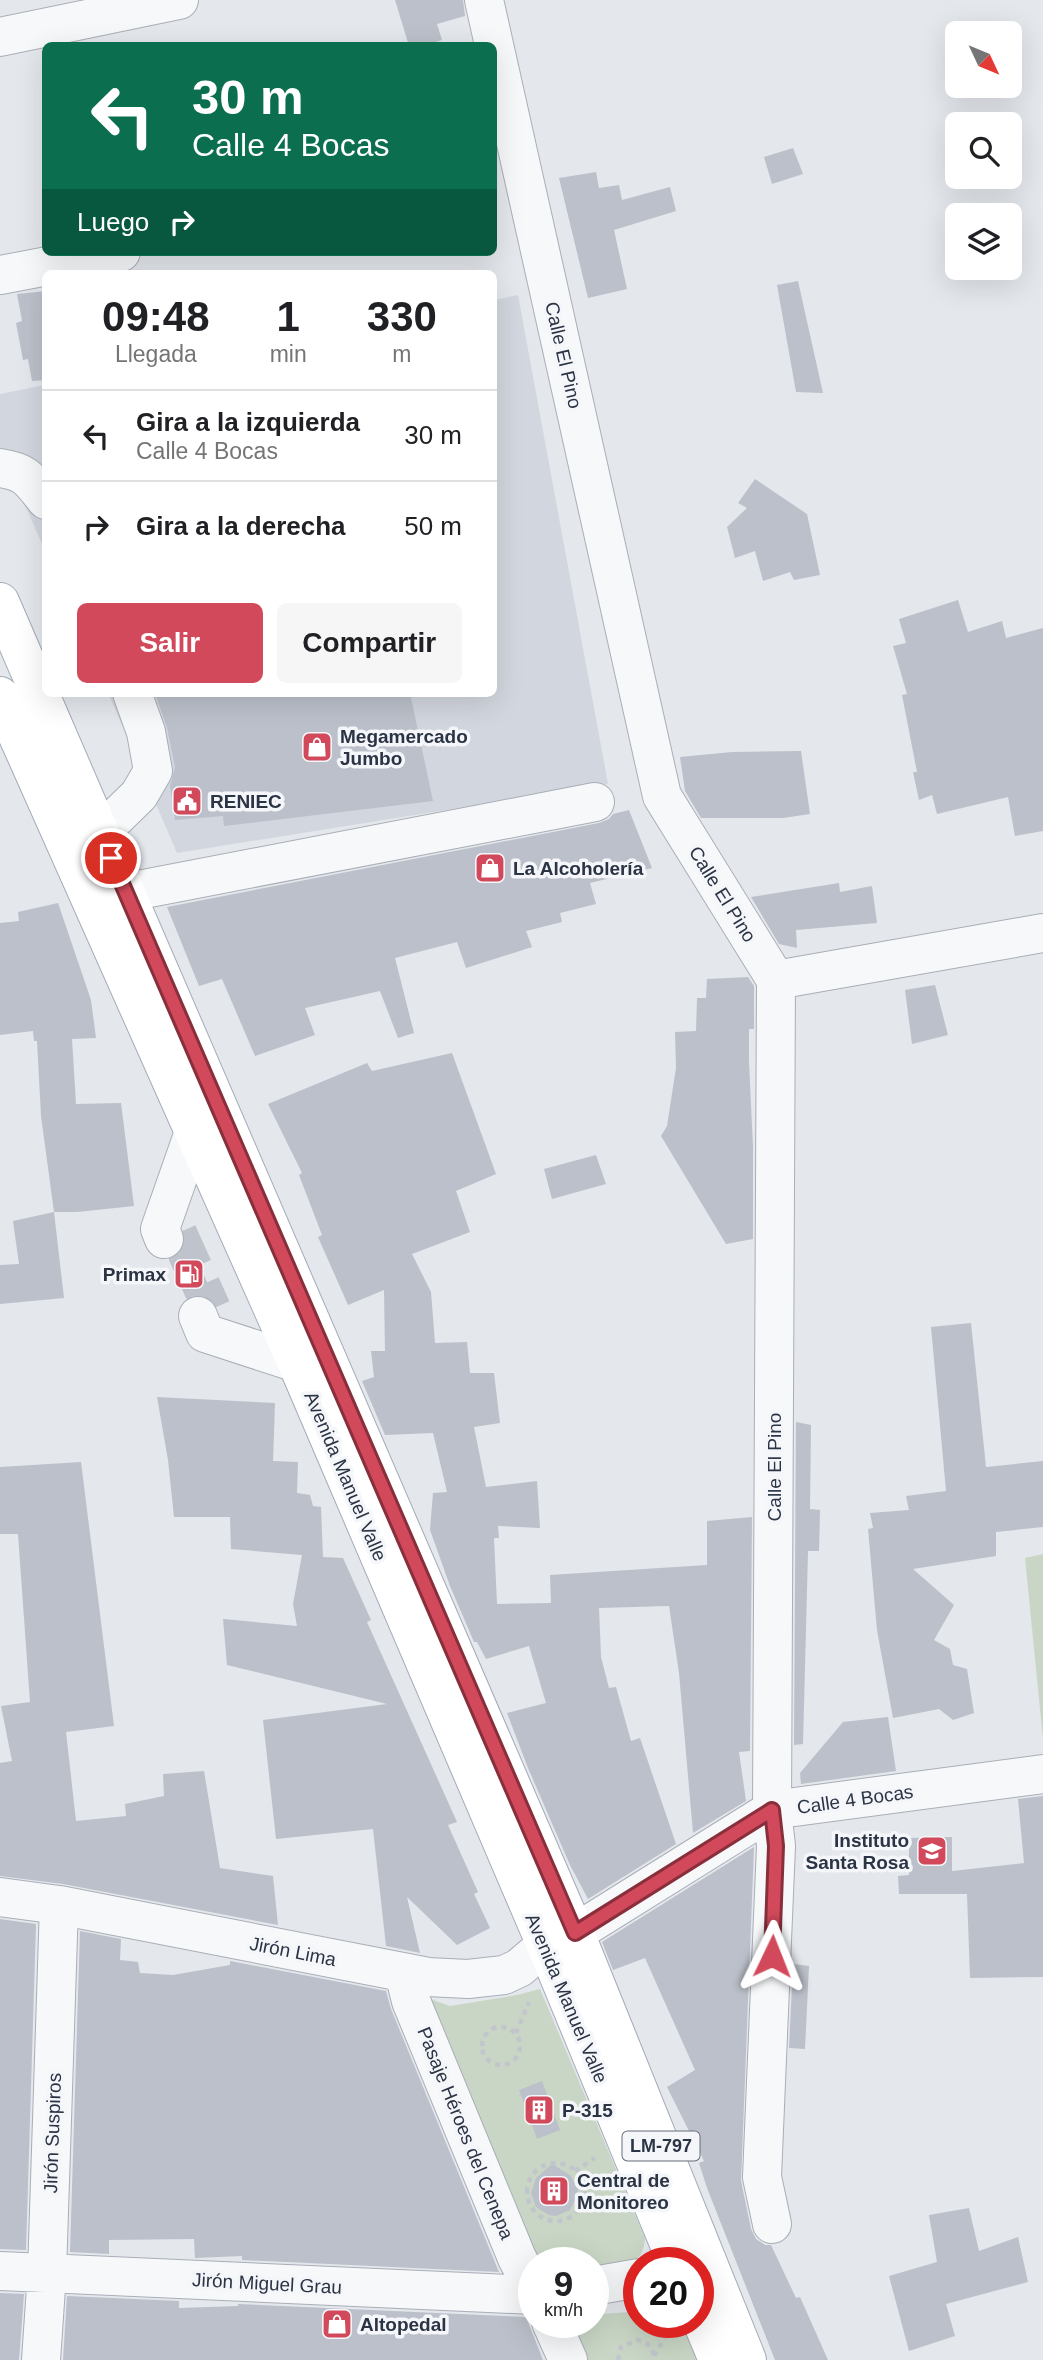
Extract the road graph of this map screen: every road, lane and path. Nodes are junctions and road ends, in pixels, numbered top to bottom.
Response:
1 (179, 0) edge
2 (484, 0) edge
3 (0, 37) edge
4 (493, 42) edge
5 (497, 58) edge
6 (100, 256) edge
7 (0, 275) edge
8 (0, 468) edge
9 (42, 495) edge
10 (0, 602) edge
11 (0, 696) edge
12 (133, 697) edge
13 (595, 802) dead end
14 (100, 833) junction
15 (109, 896) junction
16 (1043, 933) edge
17 (776, 979) junction
18 (194, 1132) junction
19 (169, 1227) tunnel mouth
20 (213, 1322) tunnel mouth
21 (298, 1363) junction
22 (1043, 1774) edge
23 (772, 1810) junction
24 (0, 1897) edge
25 (59, 1905) junction
26 (561, 1939) junction
27 (404, 1973) junction
28 (530, 2000) junction
29 (517, 2001) dead end
30 (535, 2012) dead end
31 (516, 2033) junction
32 (603, 2154) dead end
33 (575, 2171) junction
34 (772, 2224) dead end
35 (688, 2247) edge
36 (518, 2260) edge
37 (0, 2270) edge
38 (47, 2273) junction
39 (518, 2291) edge
40 (714, 2299) edge
41 (558, 2338) edge
42 (664, 2338) edge
43 (709, 2338) edge
44 (654, 2358) edge
45 (41, 2360) edge
46 (568, 2360) edge
47 (618, 2360) edge
48 (718, 2360) edge
49 (747, 2360) edge

1 - 3 street
2 - 4 street, Calle El Pino
5 - 17 street, Calle El Pino
6 - 7 street
8 - 9 street
10 - 14 main road, Avenida Manuel Valle / LM-797
11 - 15 main road, Avenida Manuel Valle / LM-797
12 - 14 street
13 - 15 street
14 - 15 main road, Avenida Manuel Valle / LM-797
15 - 18 main road, Avenida Manuel Valle / LM-797
15 - 26 main road, Avenida Manuel Valle / LM-797
16 - 17 street
17 - 23 street, Calle El Pino
18 - 19 street
18 - 21 main road, Avenida Manuel Valle / LM-797
20 - 21 street
21 - 26 main road, Avenida Manuel Valle / LM-797
22 - 23 street, Calle 4 Bocas
23 - 26 street, Calle 4 Bocas
23 - 34 street, Calle El Pino
24 - 25 street, Jirón Lima
25 - 27 street, Jirón Lima
25 - 38 street, Jirón Suspiros
26 - 27 street, Jirón Lima
26 - 35 main road, Avenida Manuel Valle / LM-797
27 - 36 street, Pasaje Héroes del Cenepa
28 - 29 path
28 - 30 path
28 - 31 path
31 - 31 path
32 - 33 path
33 - 33 path
37 - 38 street, Jirón Miguel Grau
38 - 39 street, Jirón Miguel Grau
38 - 45 street, Jirón Suspiros
40 - 49 main road, Avenida Manuel Valle / LM-797
41 - 46 street
42 - 44 path
43 - 48 main road
44 - 47 path

